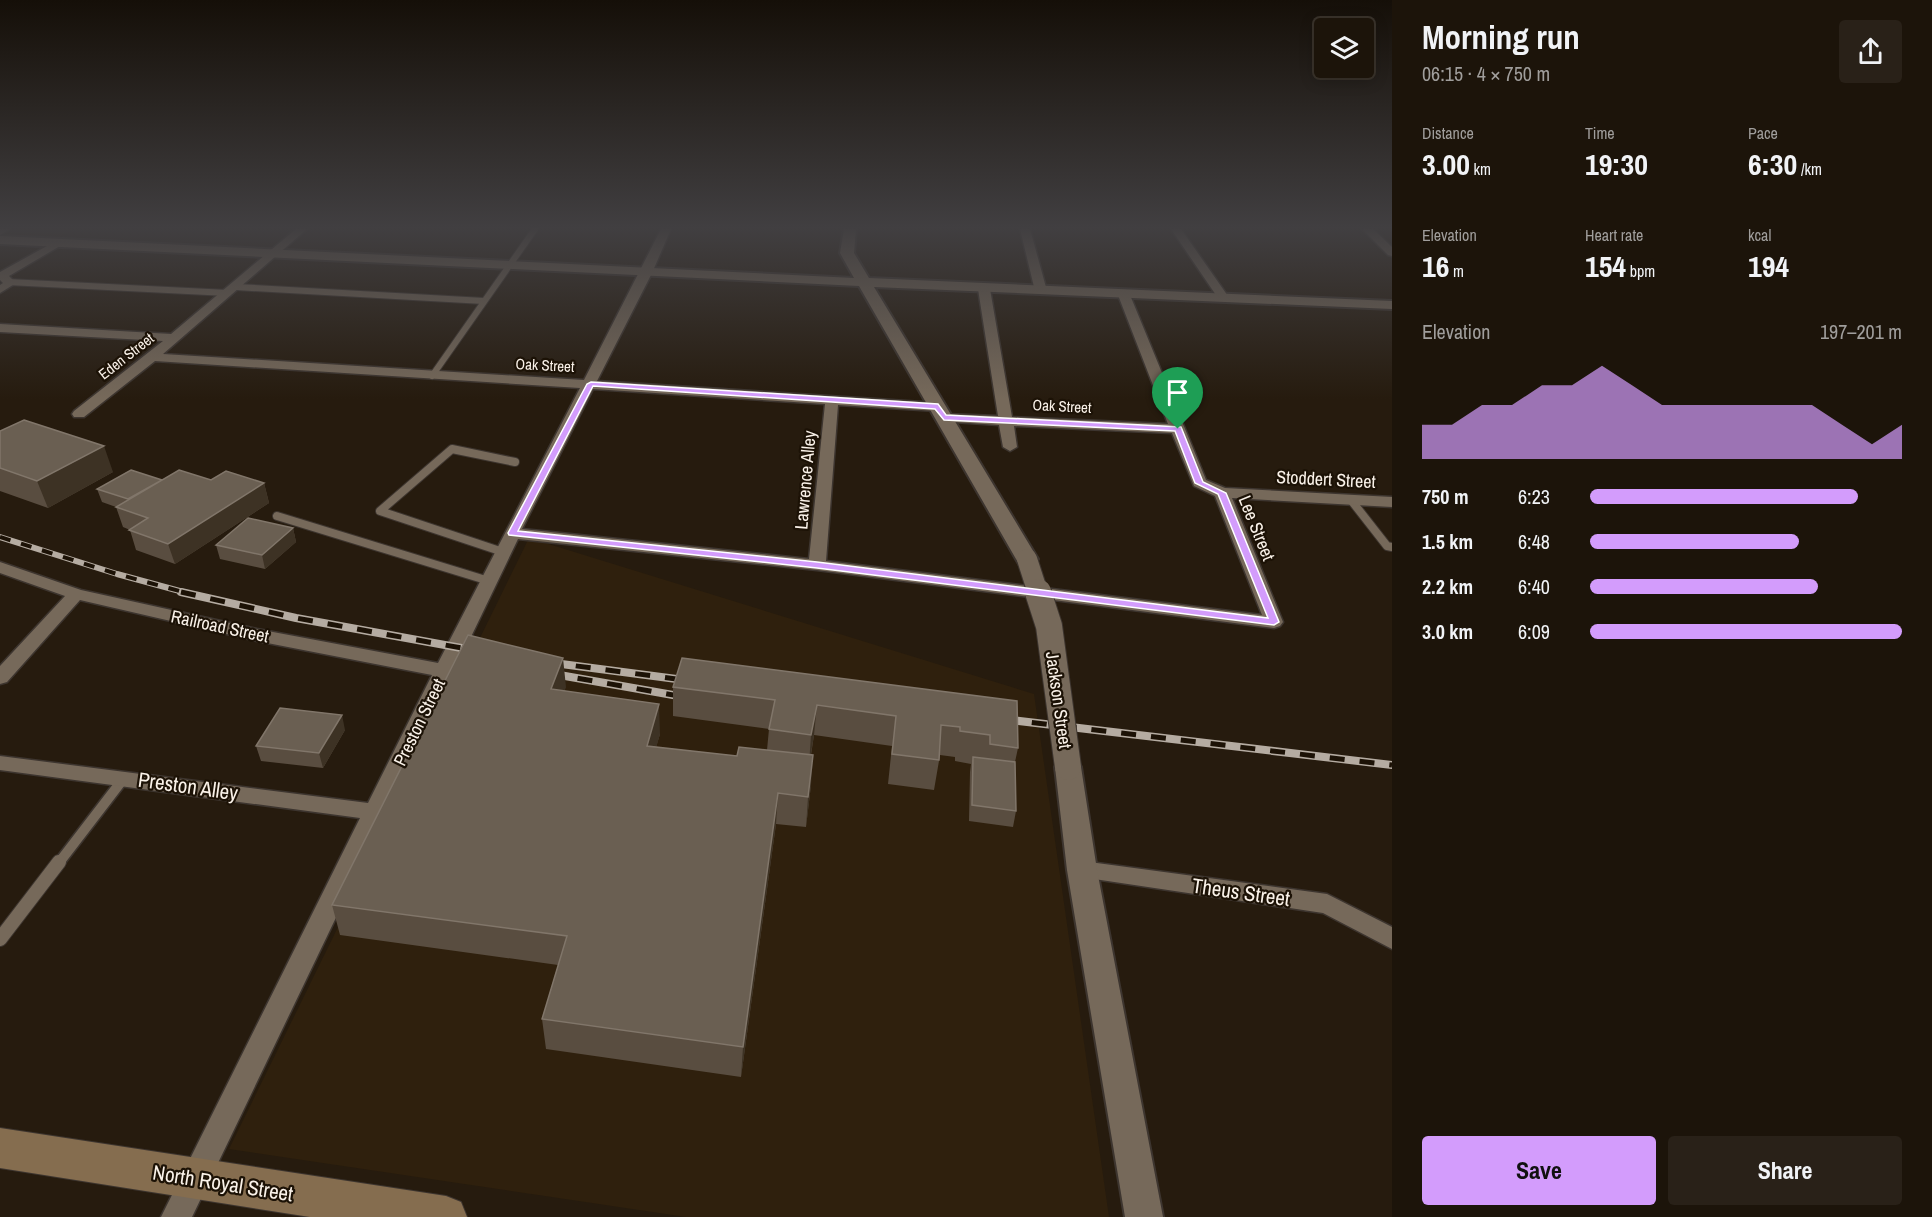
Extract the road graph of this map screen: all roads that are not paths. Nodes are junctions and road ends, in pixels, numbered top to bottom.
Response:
1 (4, 286) edge
2 (237, 286) edge
3 (494, 286) edge
4 (640, 286) edge
5 (868, 286) edge
6 (921, 286) edge
7 (1040, 286) edge
8 (1215, 286) edge
9 (984, 289) junction
10 (232, 290) junction
11 (1041, 291) junction
12 (1124, 295) junction
13 (1224, 299) junction
14 (484, 301) junction
15 (1392, 305) edge
16 (0, 328) edge
17 (175, 338) junction
18 (152, 357) junction
19 (432, 375) junction
20 (591, 384) junction
21 (832, 399) junction
22 (941, 412) junction
23 (79, 414) dead end
24 (1006, 419) junction
25 (1178, 429) junction
26 (1010, 447) dead end
27 (515, 462) dead end
28 (1222, 493) junction
29 (1351, 500) junction
30 (1392, 502) edge
31 (277, 516) dead end
32 (512, 533) junction
33 (1392, 547) edge
34 (503, 552) junction
35 (817, 565) junction
36 (0, 567) edge
37 (489, 581) junction
38 (76, 594) junction
39 (445, 671) junction
40 (0, 678) edge
41 (0, 763) edge
42 (124, 778) junction
43 (375, 812) junction
44 (1082, 870) junction
45 (0, 939) edge
46 (1392, 939) edge
47 (0, 1148) edge
48 (195, 1178) junction
49 (176, 1217) edge
50 (447, 1217) edge
51 (1144, 1217) edge

1 - 10 lane
2 - 10 street, Eden Street
3 - 14 lane
4 - 20 street, Preston Street
5 - 22 street, Jackson Street
6 - 9 street
7 - 11 street
8 - 13 street
9 - 11 street
9 - 24 street
10 - 14 lane
10 - 17 street, Eden Street
11 - 12 street
12 - 13 street
12 - 25 street, Lee Street
13 - 15 street
14 - 19 lane
16 - 17 street
17 - 18 street, Eden Street
18 - 19 street, Oak Street
18 - 23 street, Eden Street
19 - 20 street, Oak Street
20 - 21 street, Oak Street
20 - 32 street, Preston Street
21 - 22 street, Oak Street
21 - 35 street, Lawrence Alley
22 - 24 street, Oak Street
22 - 44 street, Jackson Street, bridge
24 - 25 street, Oak Street
24 - 26 street
25 - 28 street, Lee Street
27 - 34 lane
28 - 29 street, Stoddert Street
28 - 35 street, Lee Street
29 - 30 street, Stoddert Street
29 - 33 lane
31 - 37 lane
32 - 34 street, Preston Street
32 - 35 street
34 - 37 street, Preston Street
36 - 38 street, Railroad Street
37 - 39 street, Preston Street
38 - 39 street, Railroad Street
38 - 40 street
39 - 43 street, Preston Street
41 - 42 street, Preston Alley
42 - 43 street, Preston Alley
42 - 45 lane
43 - 48 street, Preston Street
44 - 46 street, Theus Street
44 - 51 street, Jackson Street
47 - 48 main road, North Royal Street
48 - 49 street, Preston Street
48 - 50 main road, North Royal Street

